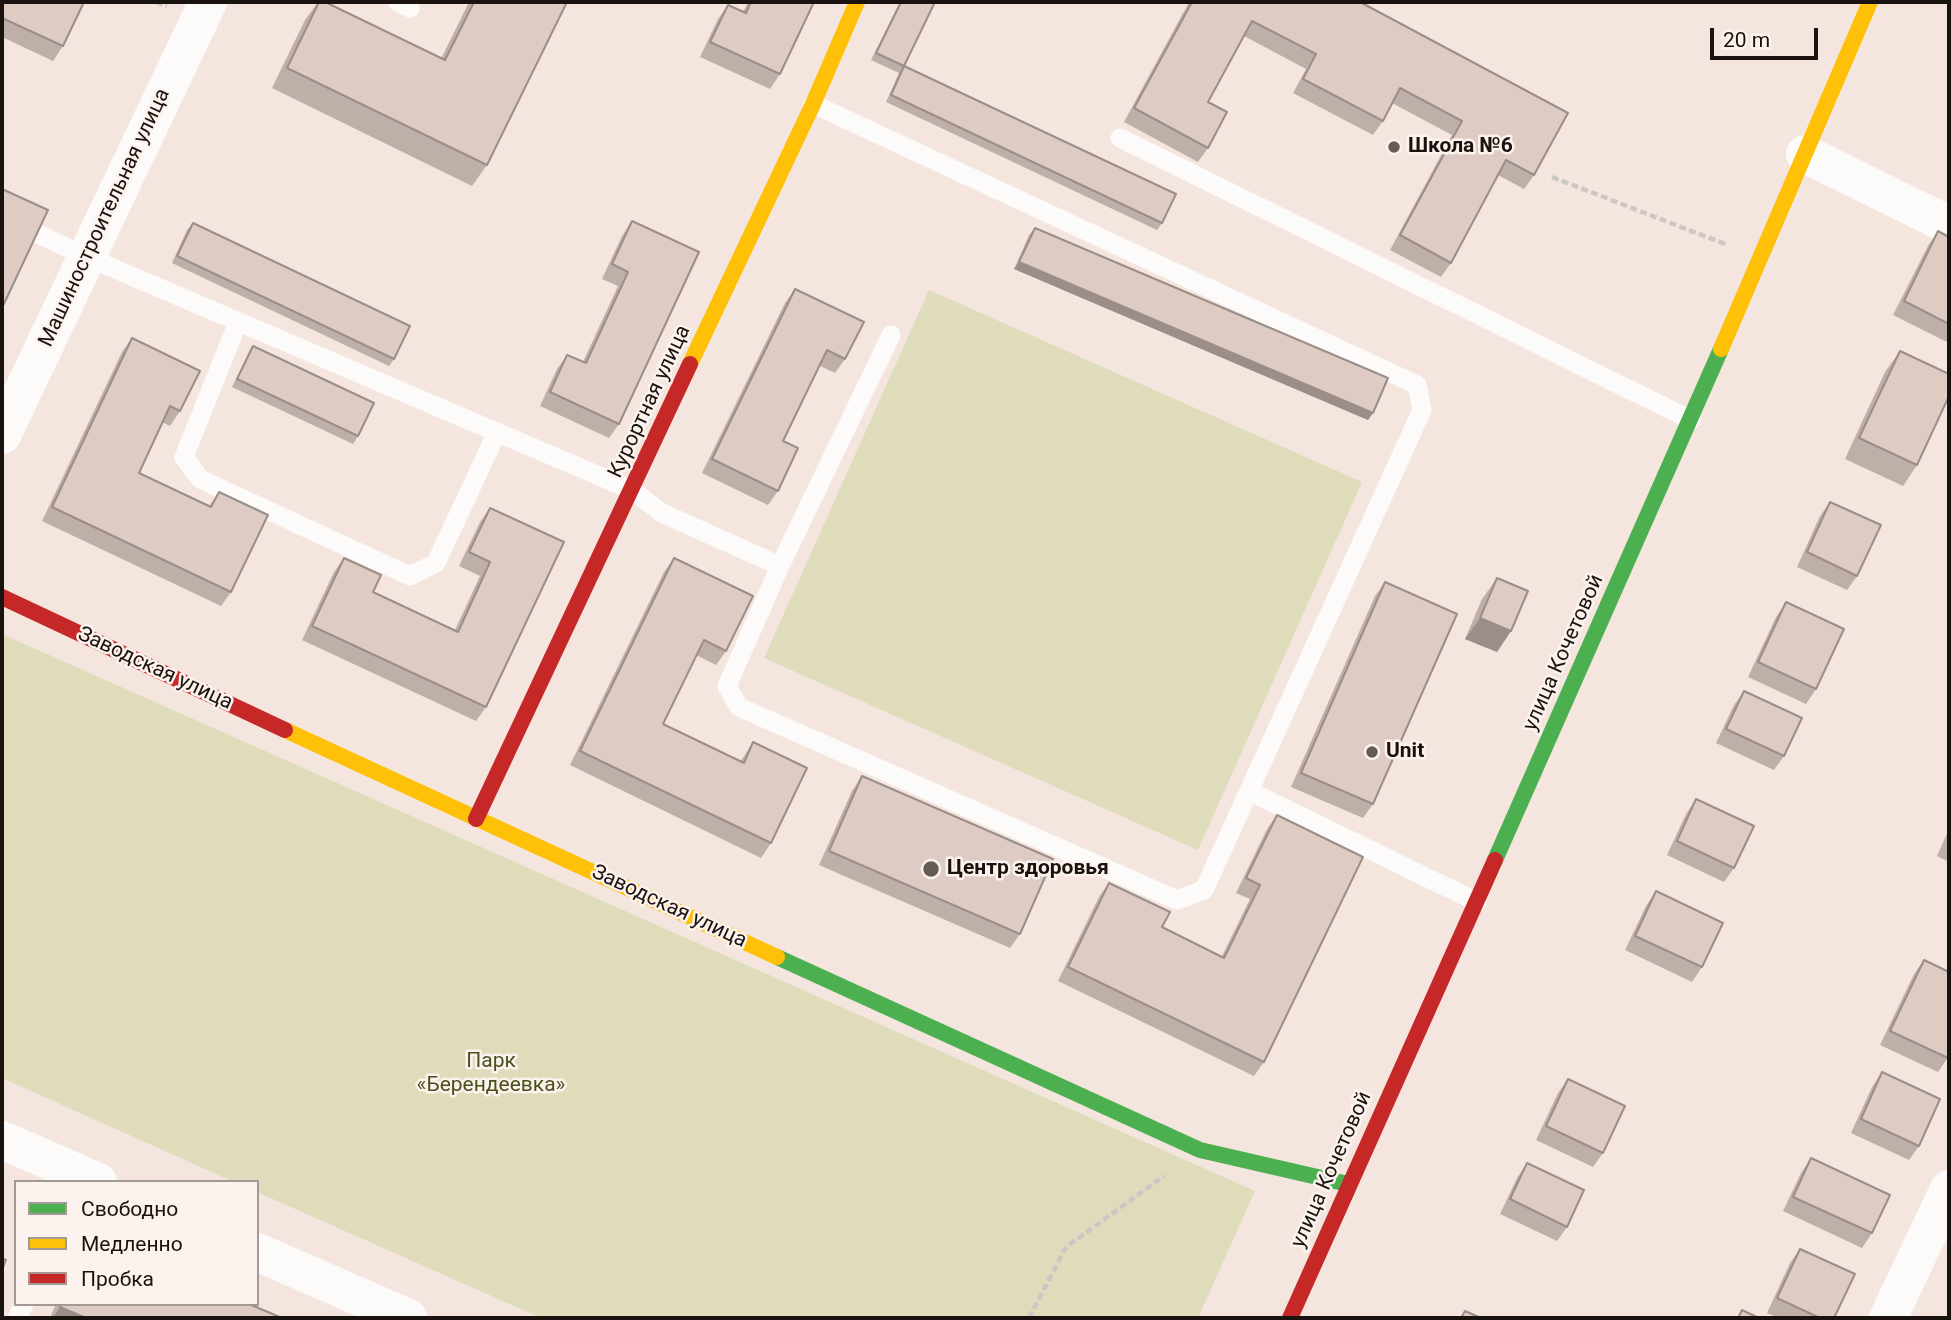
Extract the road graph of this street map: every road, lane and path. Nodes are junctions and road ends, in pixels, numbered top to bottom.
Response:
1 (208, 2) edge
2 (857, 2) edge
3 (1870, 2) edge
4 (813, 104) junction
5 (1120, 138) dead end
6 (1805, 154) junction
7 (1552, 177) dead end
8 (2, 217) edge
9 (1949, 225) edge
10 (1732, 247) dead end
11 (87, 257) junction
12 (238, 322) junction
13 (891, 335) dead end
14 (1691, 420) junction
15 (497, 432) junction
16 (2, 435) edge
17 (632, 490) junction
18 (780, 566) junction
19 (2, 597) edge
20 (1249, 791) junction
21 (476, 819) junction
22 (1476, 902) junction
23 (2, 1140) edge
24 (1200, 1150) junction
25 (86, 1179) edge
26 (1348, 1184) junction
27 (1949, 1189) edge
28 (259, 1253) edge
29 (408, 1318) edge
30 (1028, 1318) edge
31 (1290, 1318) edge
32 (1888, 1318) edge

1 - 11 street, Машиностроительная улица
2 - 4 street, Курортная улица
3 - 6 street, улица Кочетовой
4 - 17 street, Курортная улица
4 - 20 lane
5 - 14 lane
6 - 9 street
6 - 14 street, улица Кочетовой
7 - 10 path
8 - 11 lane
11 - 12 lane
11 - 16 street, Машиностроительная улица
12 - 15 lane
12 - 15 lane
13 - 18 lane
14 - 22 street, улица Кочетовой
15 - 17 lane
17 - 18 lane
17 - 21 street, Курортная улица
18 - 20 lane
19 - 21 street, Заводская улица
20 - 22 lane
21 - 24 street, Заводская улица
22 - 26 street, улица Кочетовой
23 - 25 street
24 - 26 street, Заводская улица
24 - 30 path
26 - 31 street, улица Кочетовой
27 - 32 street
28 - 29 street

